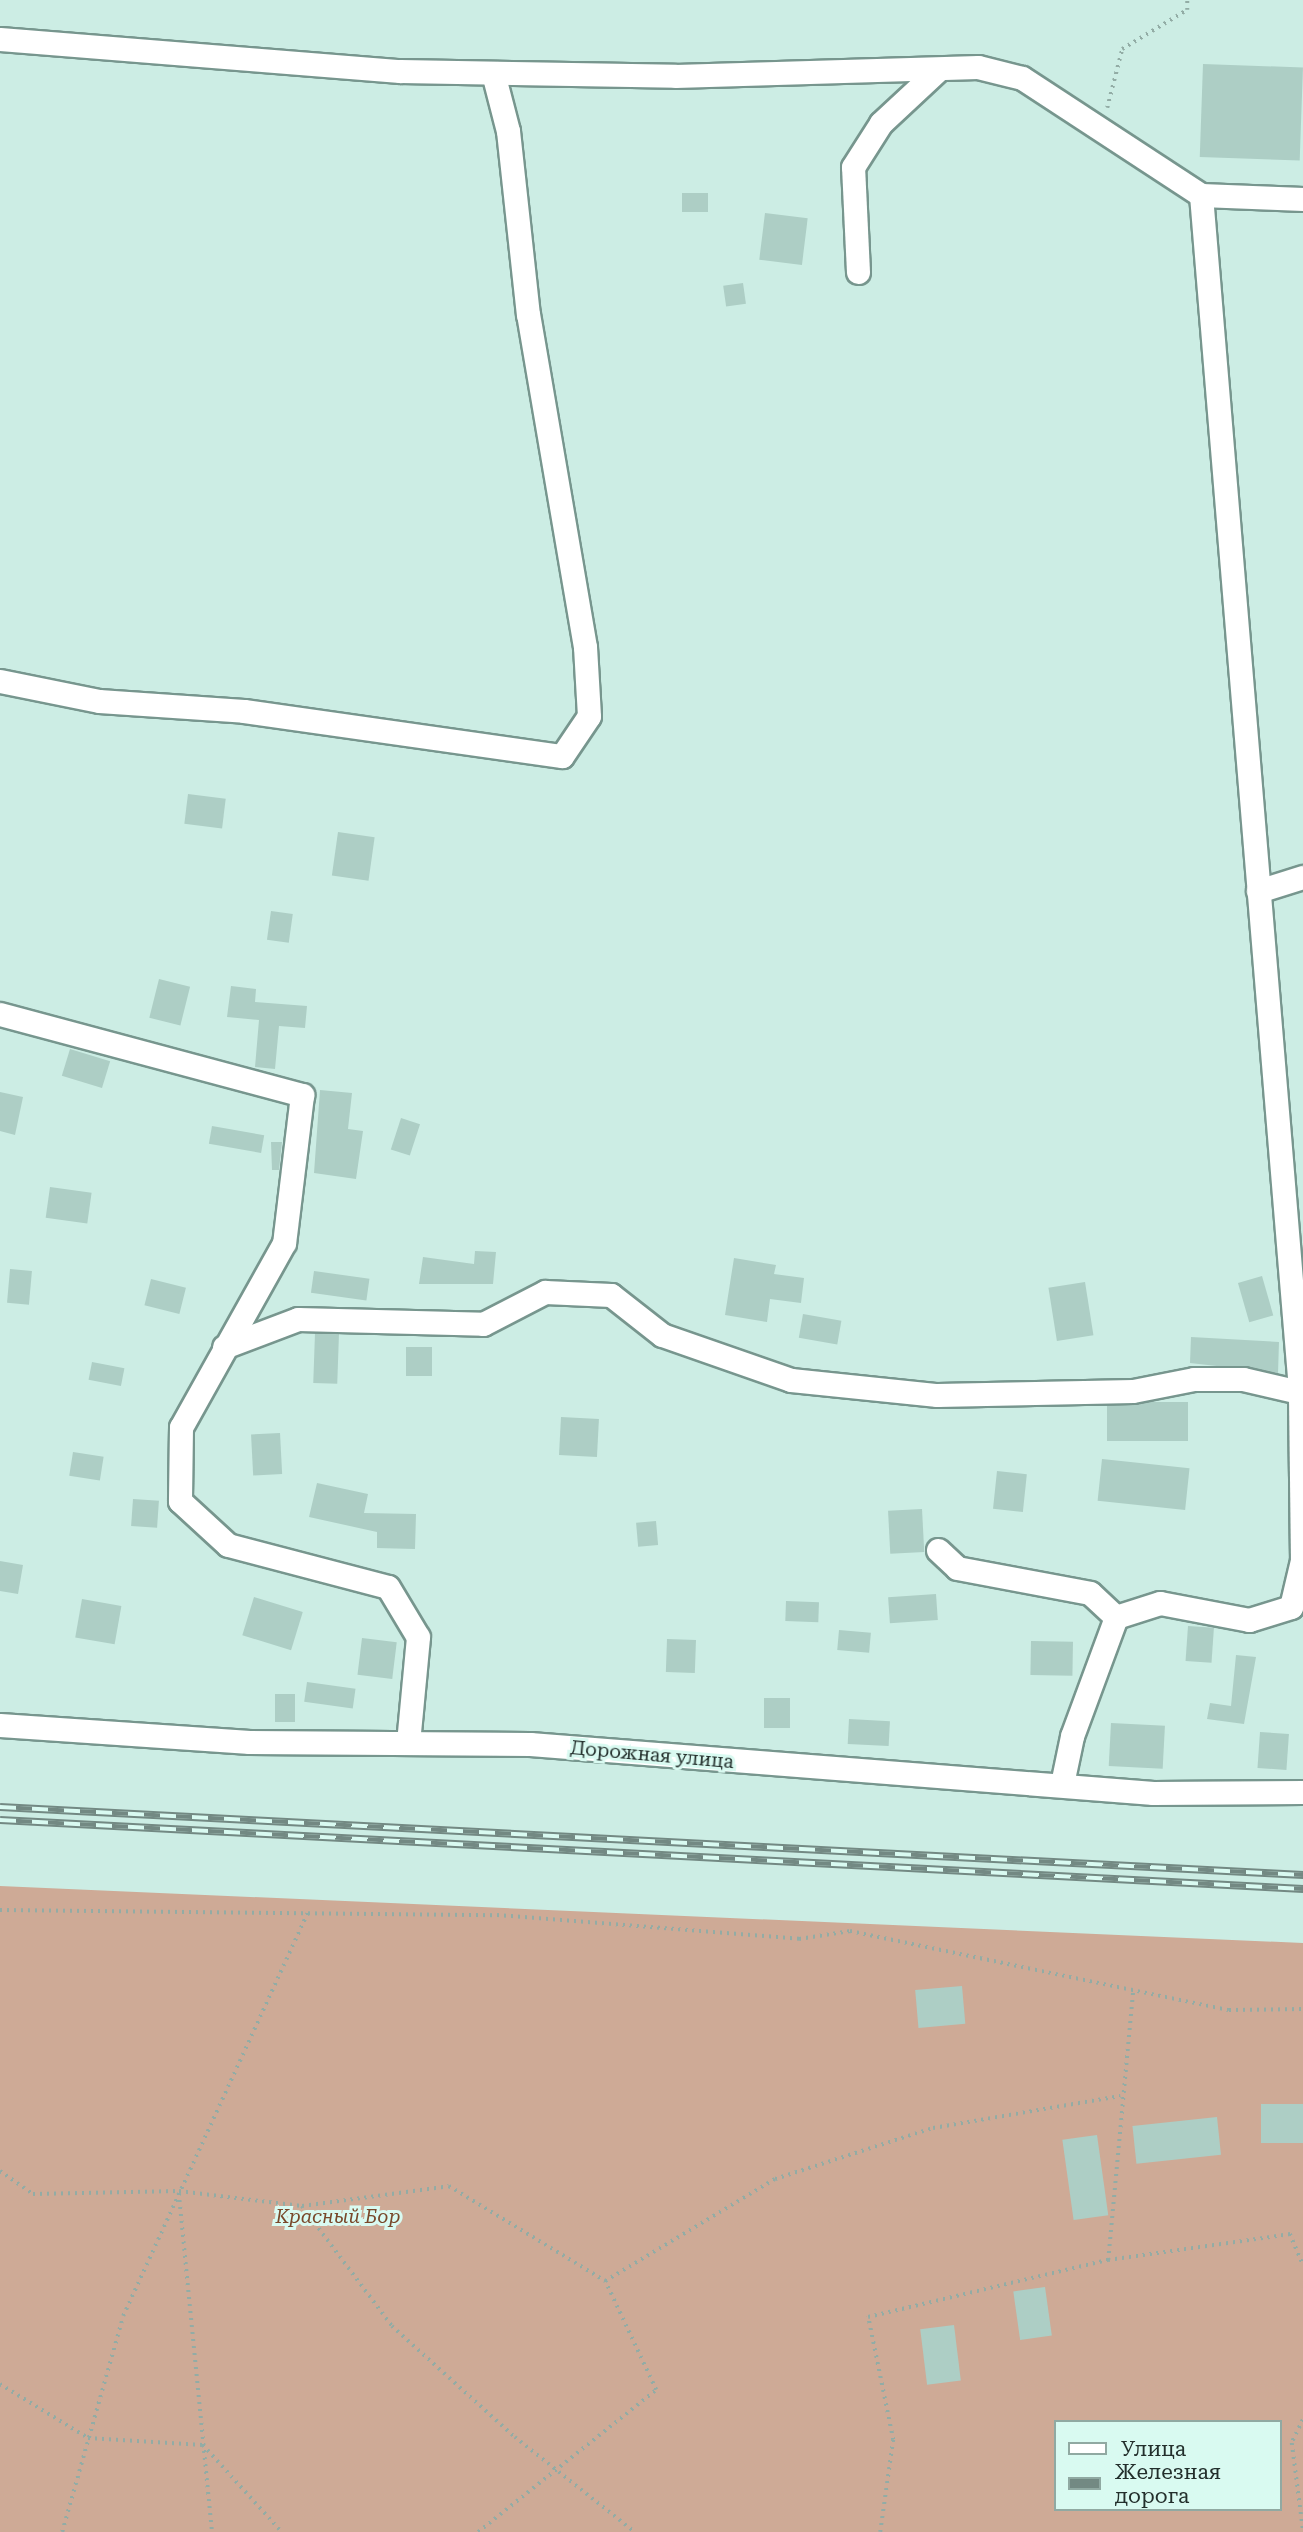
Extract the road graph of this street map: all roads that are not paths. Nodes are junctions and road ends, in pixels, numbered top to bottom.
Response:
1 (0, 39) edge
2 (938, 70) junction
3 (493, 72) junction
4 (1200, 195) junction
5 (1303, 199) edge
6 (858, 272) dead end
7 (0, 681) edge
8 (1303, 877) edge
9 (1258, 891) junction
10 (0, 1014) edge
11 (224, 1348) junction
12 (1301, 1391) edge
13 (938, 1550) dead end
14 (1116, 1617) junction
15 (0, 1725) edge
16 (408, 1743) junction
17 (1062, 1784) junction
18 (1303, 1792) edge

1 - 3 street
2 - 3 street
2 - 4 street
2 - 6 street
3 - 7 street
4 - 5 street
4 - 9 street
8 - 9 street
9 - 12 street
10 - 11 street
11 - 12 street
11 - 16 street
12 - 14 street
13 - 14 street
14 - 17 street
15 - 16 street, Дорожная улица
16 - 17 street, Дорожная улица
17 - 18 street, Дорожная улица

